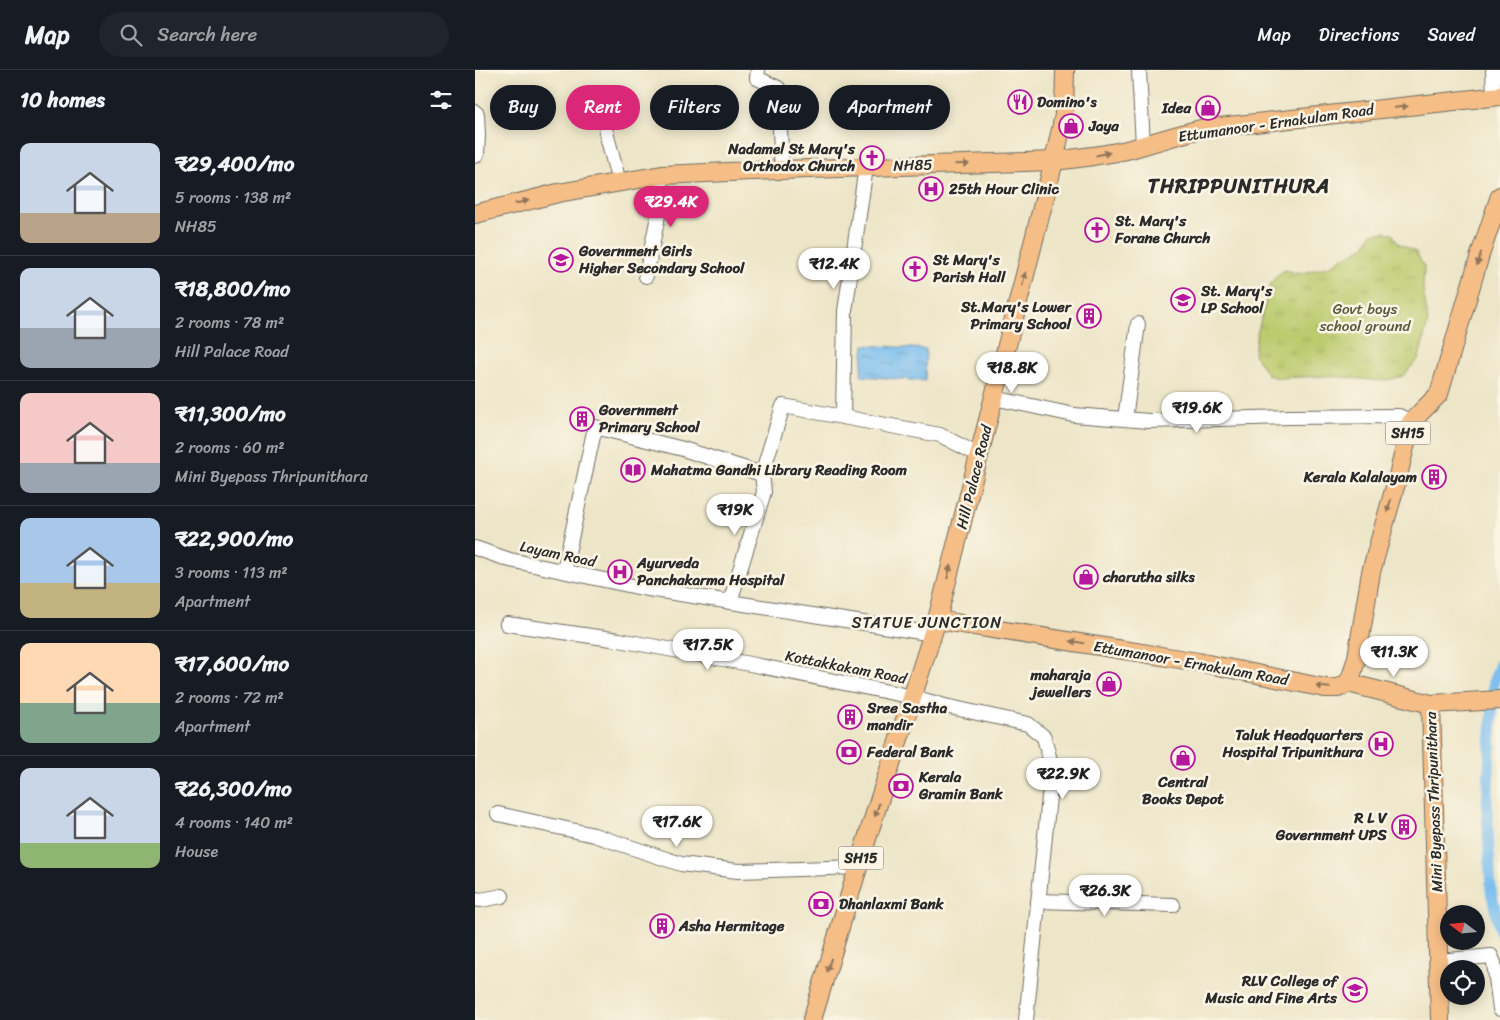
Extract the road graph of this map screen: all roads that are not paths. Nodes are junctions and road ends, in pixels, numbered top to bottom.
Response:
1 (759, 70) edge
2 (1065, 70) edge
3 (1493, 70) edge
4 (1139, 72) dead end
5 (1497, 97) edge
6 (475, 112) edge
7 (606, 132) dead end
8 (1143, 145) junction
9 (475, 156) edge
10 (1054, 161) junction
11 (867, 167) junction
12 (782, 170) junction
13 (662, 176) junction
14 (619, 182) junction
15 (1500, 196) edge
16 (475, 214) edge
17 (646, 276) dead end
18 (1138, 324) dead end
19 (994, 398) junction
20 (843, 417) junction
21 (1125, 419) junction
22 (1411, 422) junction
23 (979, 456) junction
24 (762, 474) junction
25 (475, 548) edge
26 (564, 571) junction
27 (730, 602) junction
28 (507, 624) dead end
29 (935, 627) junction
30 (1348, 683) junction
31 (913, 697) junction
32 (1500, 700) edge
33 (1431, 704) junction
34 (498, 814) dead end
35 (858, 867) junction
36 (503, 896) dead end
37 (475, 899) edge
38 (1038, 901) junction
39 (1173, 905) dead end
40 (1439, 961) junction
41 (1500, 1009) edge
42 (812, 1020) edge
43 (1026, 1020) edge
44 (1440, 1020) edge

1 - 12 street
2 - 10 main road
3 - 5 street
4 - 8 street
8 -> 5 main road, Ettumanoor - Ernakulam Road
6 - 9 street
7 - 14 street
10 -> 8 main road, Ettumanoor - Ernakulam Road
11 -> 10 main road, NH85 / NH85
19 -> 10 main road, Hill Palace Road
11 - 12 main road, NH85 / NH85
11 - 20 street
12 - 13 main road, NH85 / NH85
13 - 14 main road, NH85 / NH85
13 - 17 street
16 -> 14 main road, NH85 / NH85
15 -> 22 main road, SH15
18 - 21 street
19 - 21 street
19 - 23 main road, Hill Palace Road
20 - 23 street
20 - 24 street
21 - 22 street
22 -> 30 main road, SH15
29 -> 23 main road, Hill Palace Road
24 - 26 street
24 - 27 street
25 - 26 street, Layam Road
26 - 27 street, Layam Road
27 - 29 street, Layam Road
28 - 31 street, Kottakkakam Road
30 -> 29 main road, Ettumanoor - Ernakulam Road
29 - 31 main road, SH15
30 - 33 main road, Mini Byepass Thripunithara
31 -> 35 main road, SH15
31 - 38 street, Kottakkakam Road
32 - 33 main road, Mini Byepass Thripunithara
33 - 40 main road, Mini Byepass Thripunithara
34 - 35 street
35 -> 42 main road, SH15
36 - 37 street
38 - 39 street
38 - 43 street, Kottakkakam Road
40 - 41 street
40 - 44 main road, Mini Byepass Thripunithara

